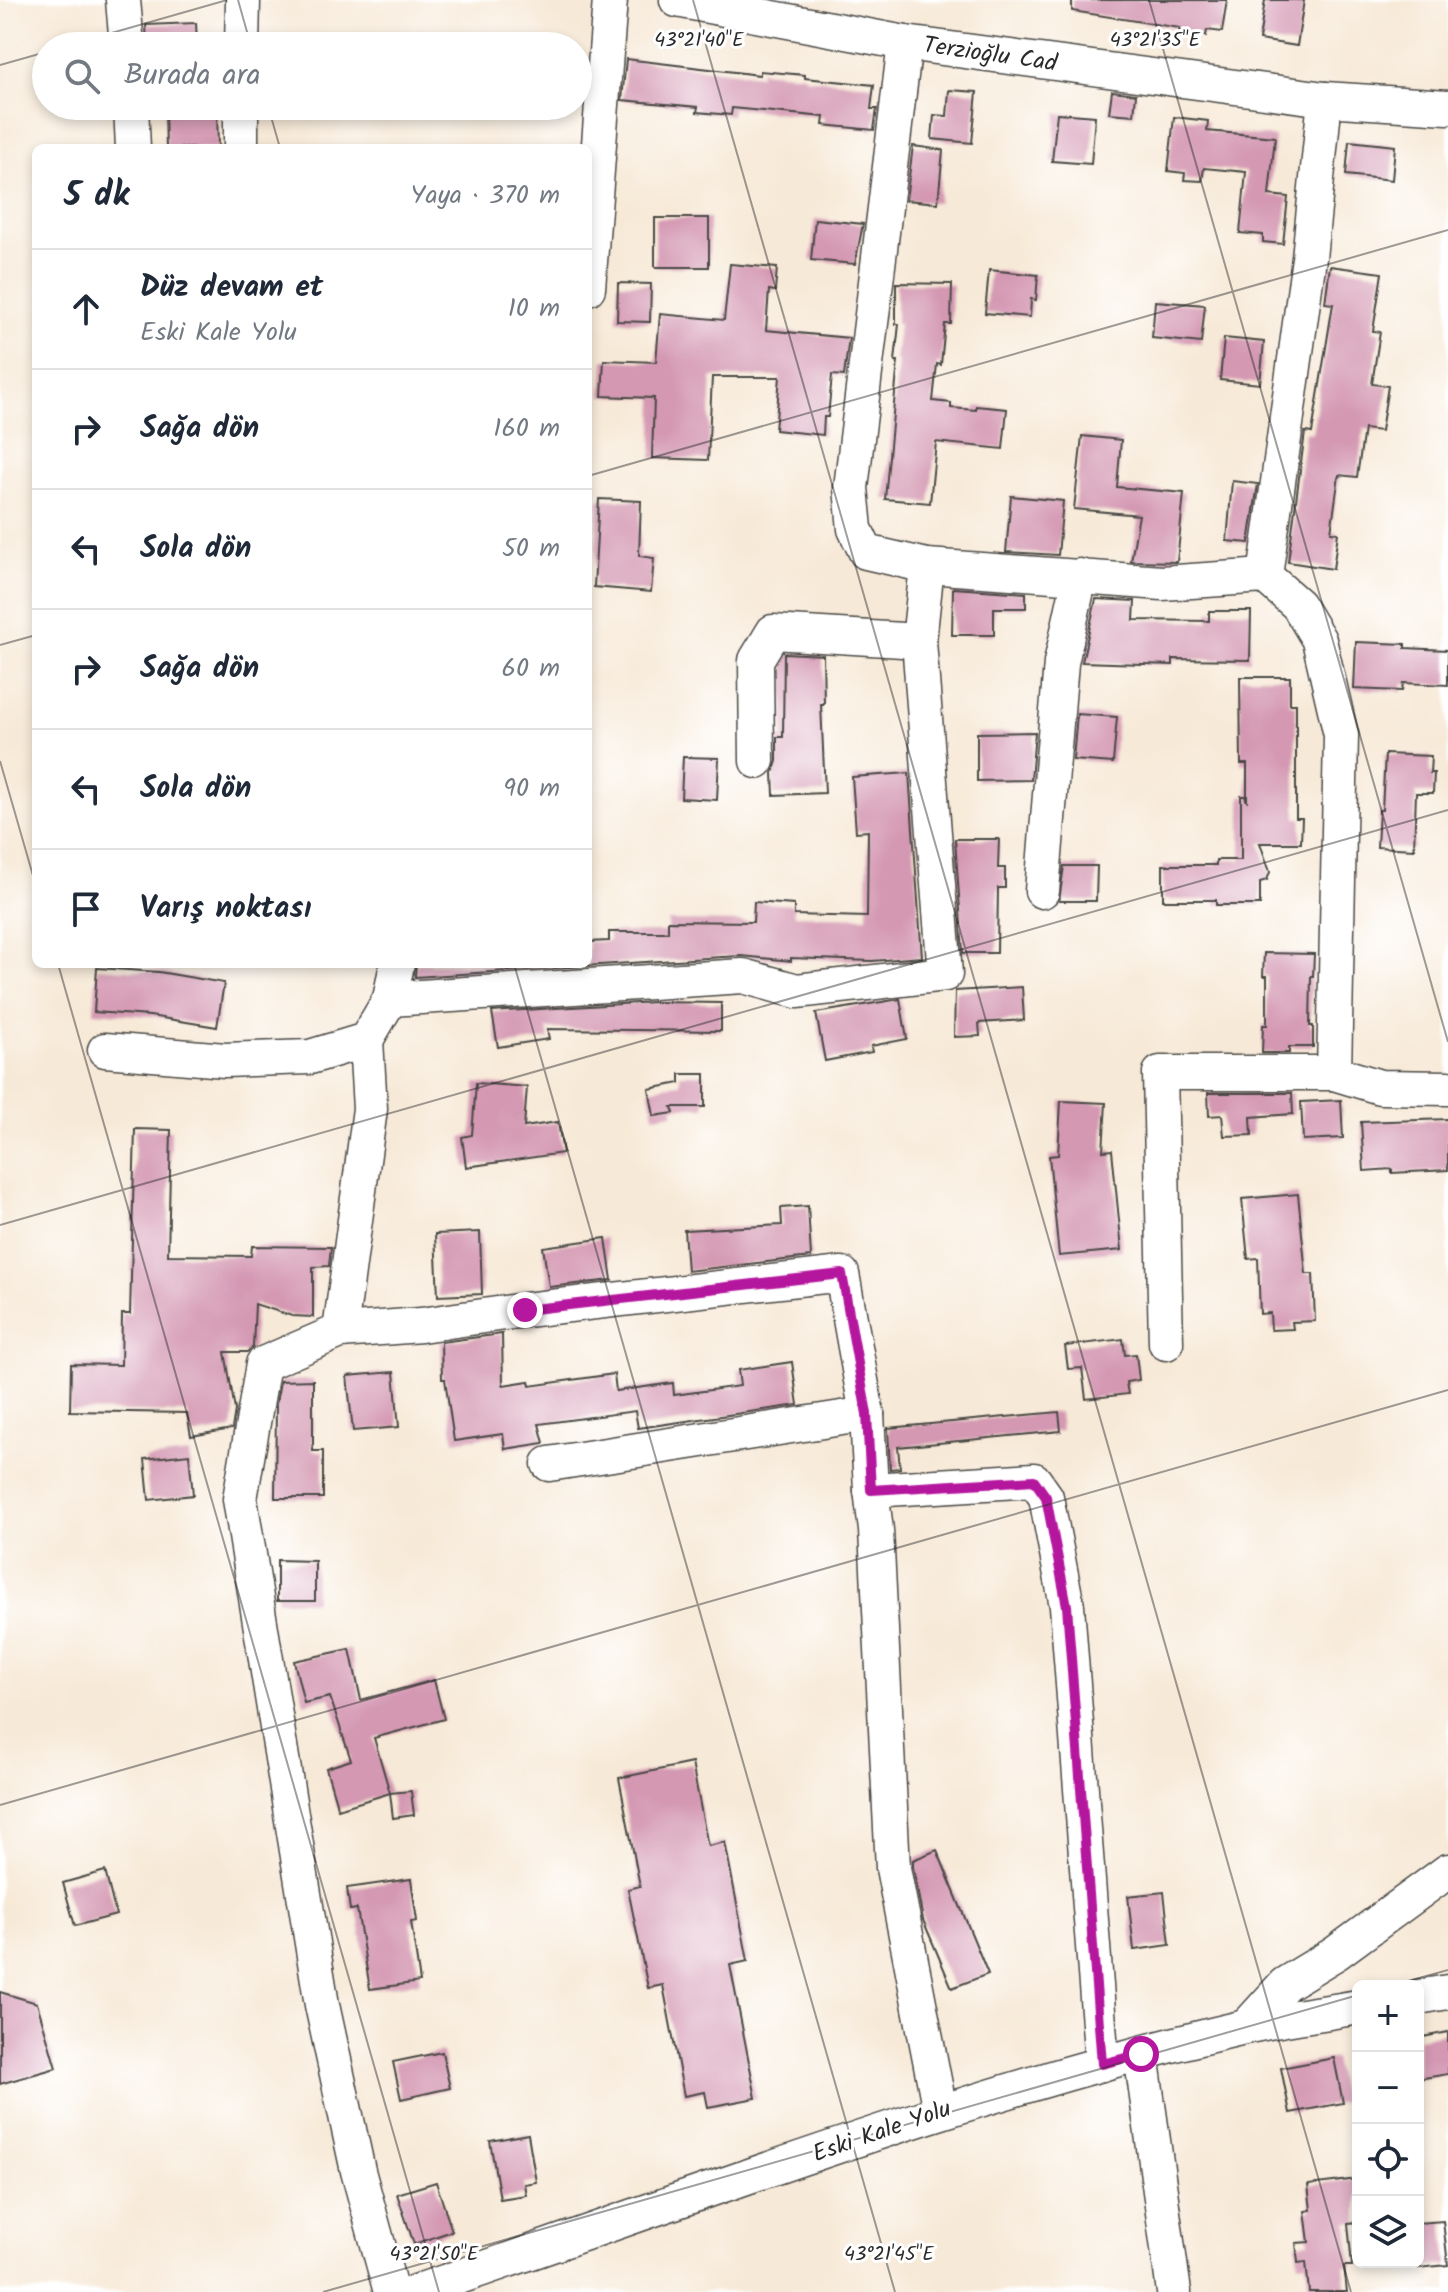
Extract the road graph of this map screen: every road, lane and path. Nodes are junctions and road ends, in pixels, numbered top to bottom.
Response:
1 (123, 0) edge
2 (243, 0) edge
3 (610, 0) edge
4 (677, 0) edge
5 (126, 32) edge
6 (242, 32) edge
7 (905, 43) junction
8 (1325, 99) junction
9 (1448, 107) edge
10 (132, 120) edge
11 (241, 120) edge
12 (133, 144) edge
13 (241, 144) edge
14 (592, 236) edge
15 (927, 566) junction
16 (1080, 576) junction
17 (1265, 576) junction
18 (919, 641) junction
19 (757, 761) dead end
20 (1042, 891) dead end
21 (396, 968) edge
22 (390, 999) junction
23 (366, 1040) junction
24 (105, 1050) dead end
25 (1334, 1073) junction
26 (1448, 1088) edge
27 (340, 1331) junction
28 (1166, 1343) dead end
29 (867, 1414) junction
30 (549, 1464) dead end
31 (871, 1490) junction
32 (1448, 1871) edge
33 (1448, 1992) edge
34 (1424, 1996) edge
35 (1352, 2008) edge
36 (1247, 2026) junction
37 (1141, 2054) junction
38 (1102, 2064) junction
39 (940, 2111) junction
40 (391, 2292) edge
41 (415, 2292) edge
42 (1174, 2292) edge

1 - 5 street
2 - 6 street
3 - 14 street
4 - 7 street, Terzioğlu Cad
7 - 8 street, Terzioğlu Cad
7 - 15 street
8 - 9 street, Terzioğlu Cad
8 - 17 street
10 - 12 street
11 - 13 street
15 - 16 street
15 - 18 street
16 - 17 street
16 - 20 street
17 - 25 street
18 - 19 street
18 - 22 street
21 - 22 street
22 - 23 street
23 - 24 street
23 - 27 street
25 - 26 street
25 - 28 street
27 - 29 street
27 - 40 street
29 - 30 street
29 - 31 street
31 - 38 street
31 - 39 street
32 - 36 street
33 - 34 street
35 - 36 street, Eski Kale Yolu
36 - 37 street, Eski Kale Yolu
37 - 38 street, Eski Kale Yolu
37 - 42 street
38 - 39 street, Eski Kale Yolu
39 - 41 street, Eski Kale Yolu

